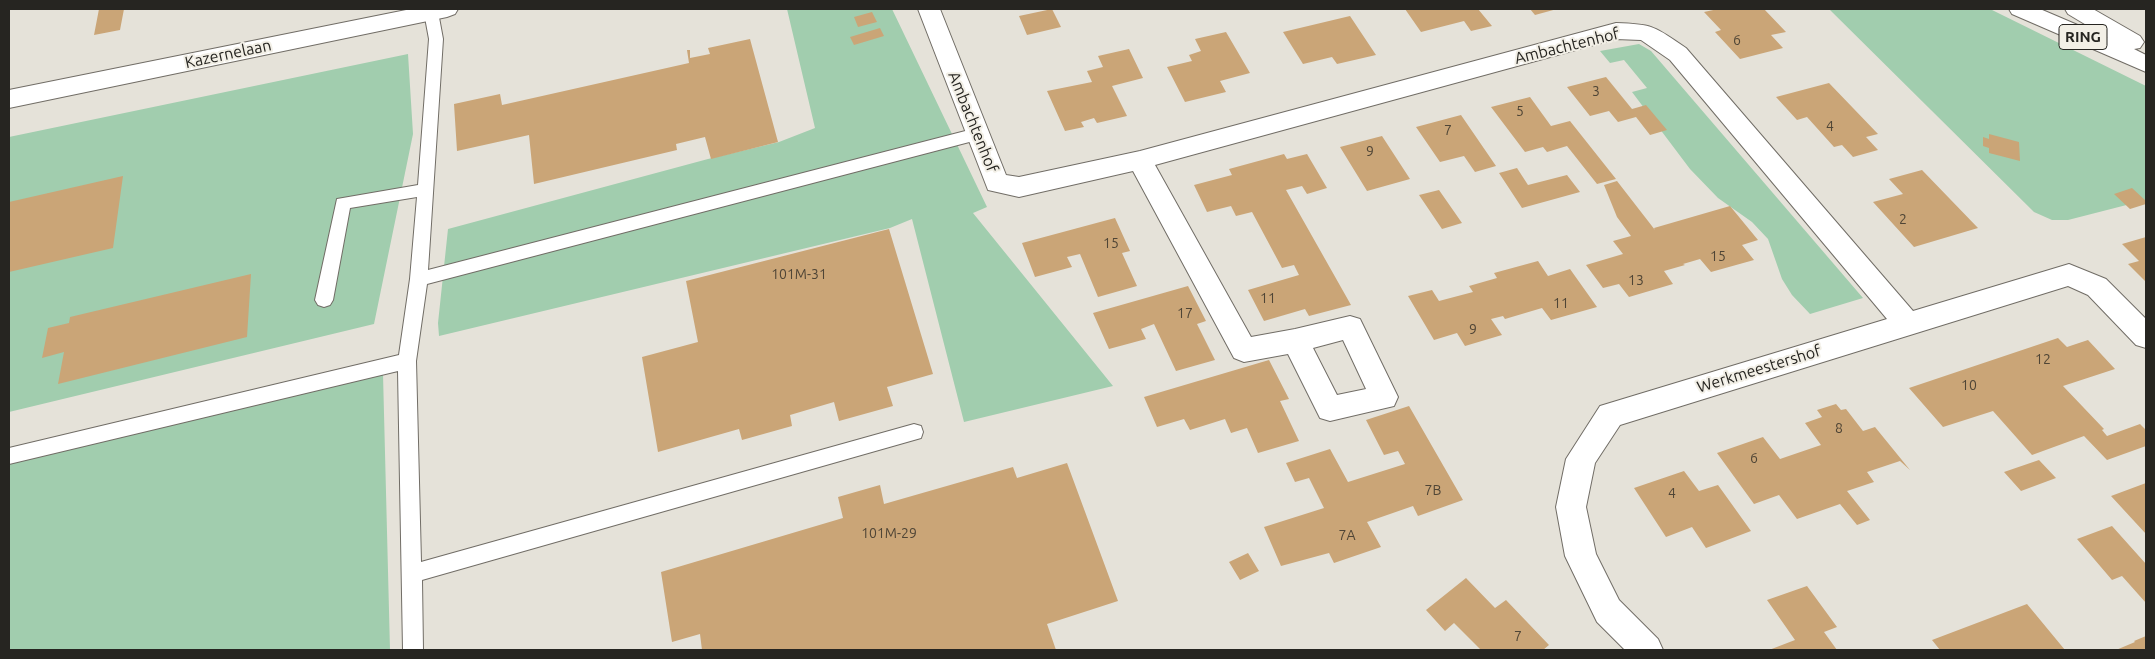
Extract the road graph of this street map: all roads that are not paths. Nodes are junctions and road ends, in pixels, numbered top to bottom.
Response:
1 (929, 9) edge
2 (2020, 9) edge
3 (2076, 9) edge
4 (439, 10) edge
5 (2146, 50) edge
6 (2146, 64) edge
7 (9, 99) edge
8 (977, 134) junction
9 (1140, 160) junction
10 (425, 190) junction
11 (419, 279) junction
12 (324, 300) dead end
13 (1907, 323) junction
14 (2146, 337) edge
15 (1294, 341) dead end
16 (407, 361) junction
17 (914, 432) dead end
18 (9, 456) edge
19 (412, 574) junction
20 (413, 650) edge
21 (1648, 650) edge

1 - 8 street, Ambachtenhof
2 - 6 street, RING
3 - 5 street, RING
4 - 7 street, Kazernelaan
4 - 10 lane
8 - 9 street, Ambachtenhof
8 - 11 lane
9 - 13 street, Ambachtenhof
9 - 15 street
10 - 11 lane
10 - 12 lane
11 - 16 lane
13 - 14 street, Werkmeestershof
13 - 21 street, Werkmeestershof
16 - 18 lane
16 - 19 lane
17 - 19 lane
19 - 20 lane

